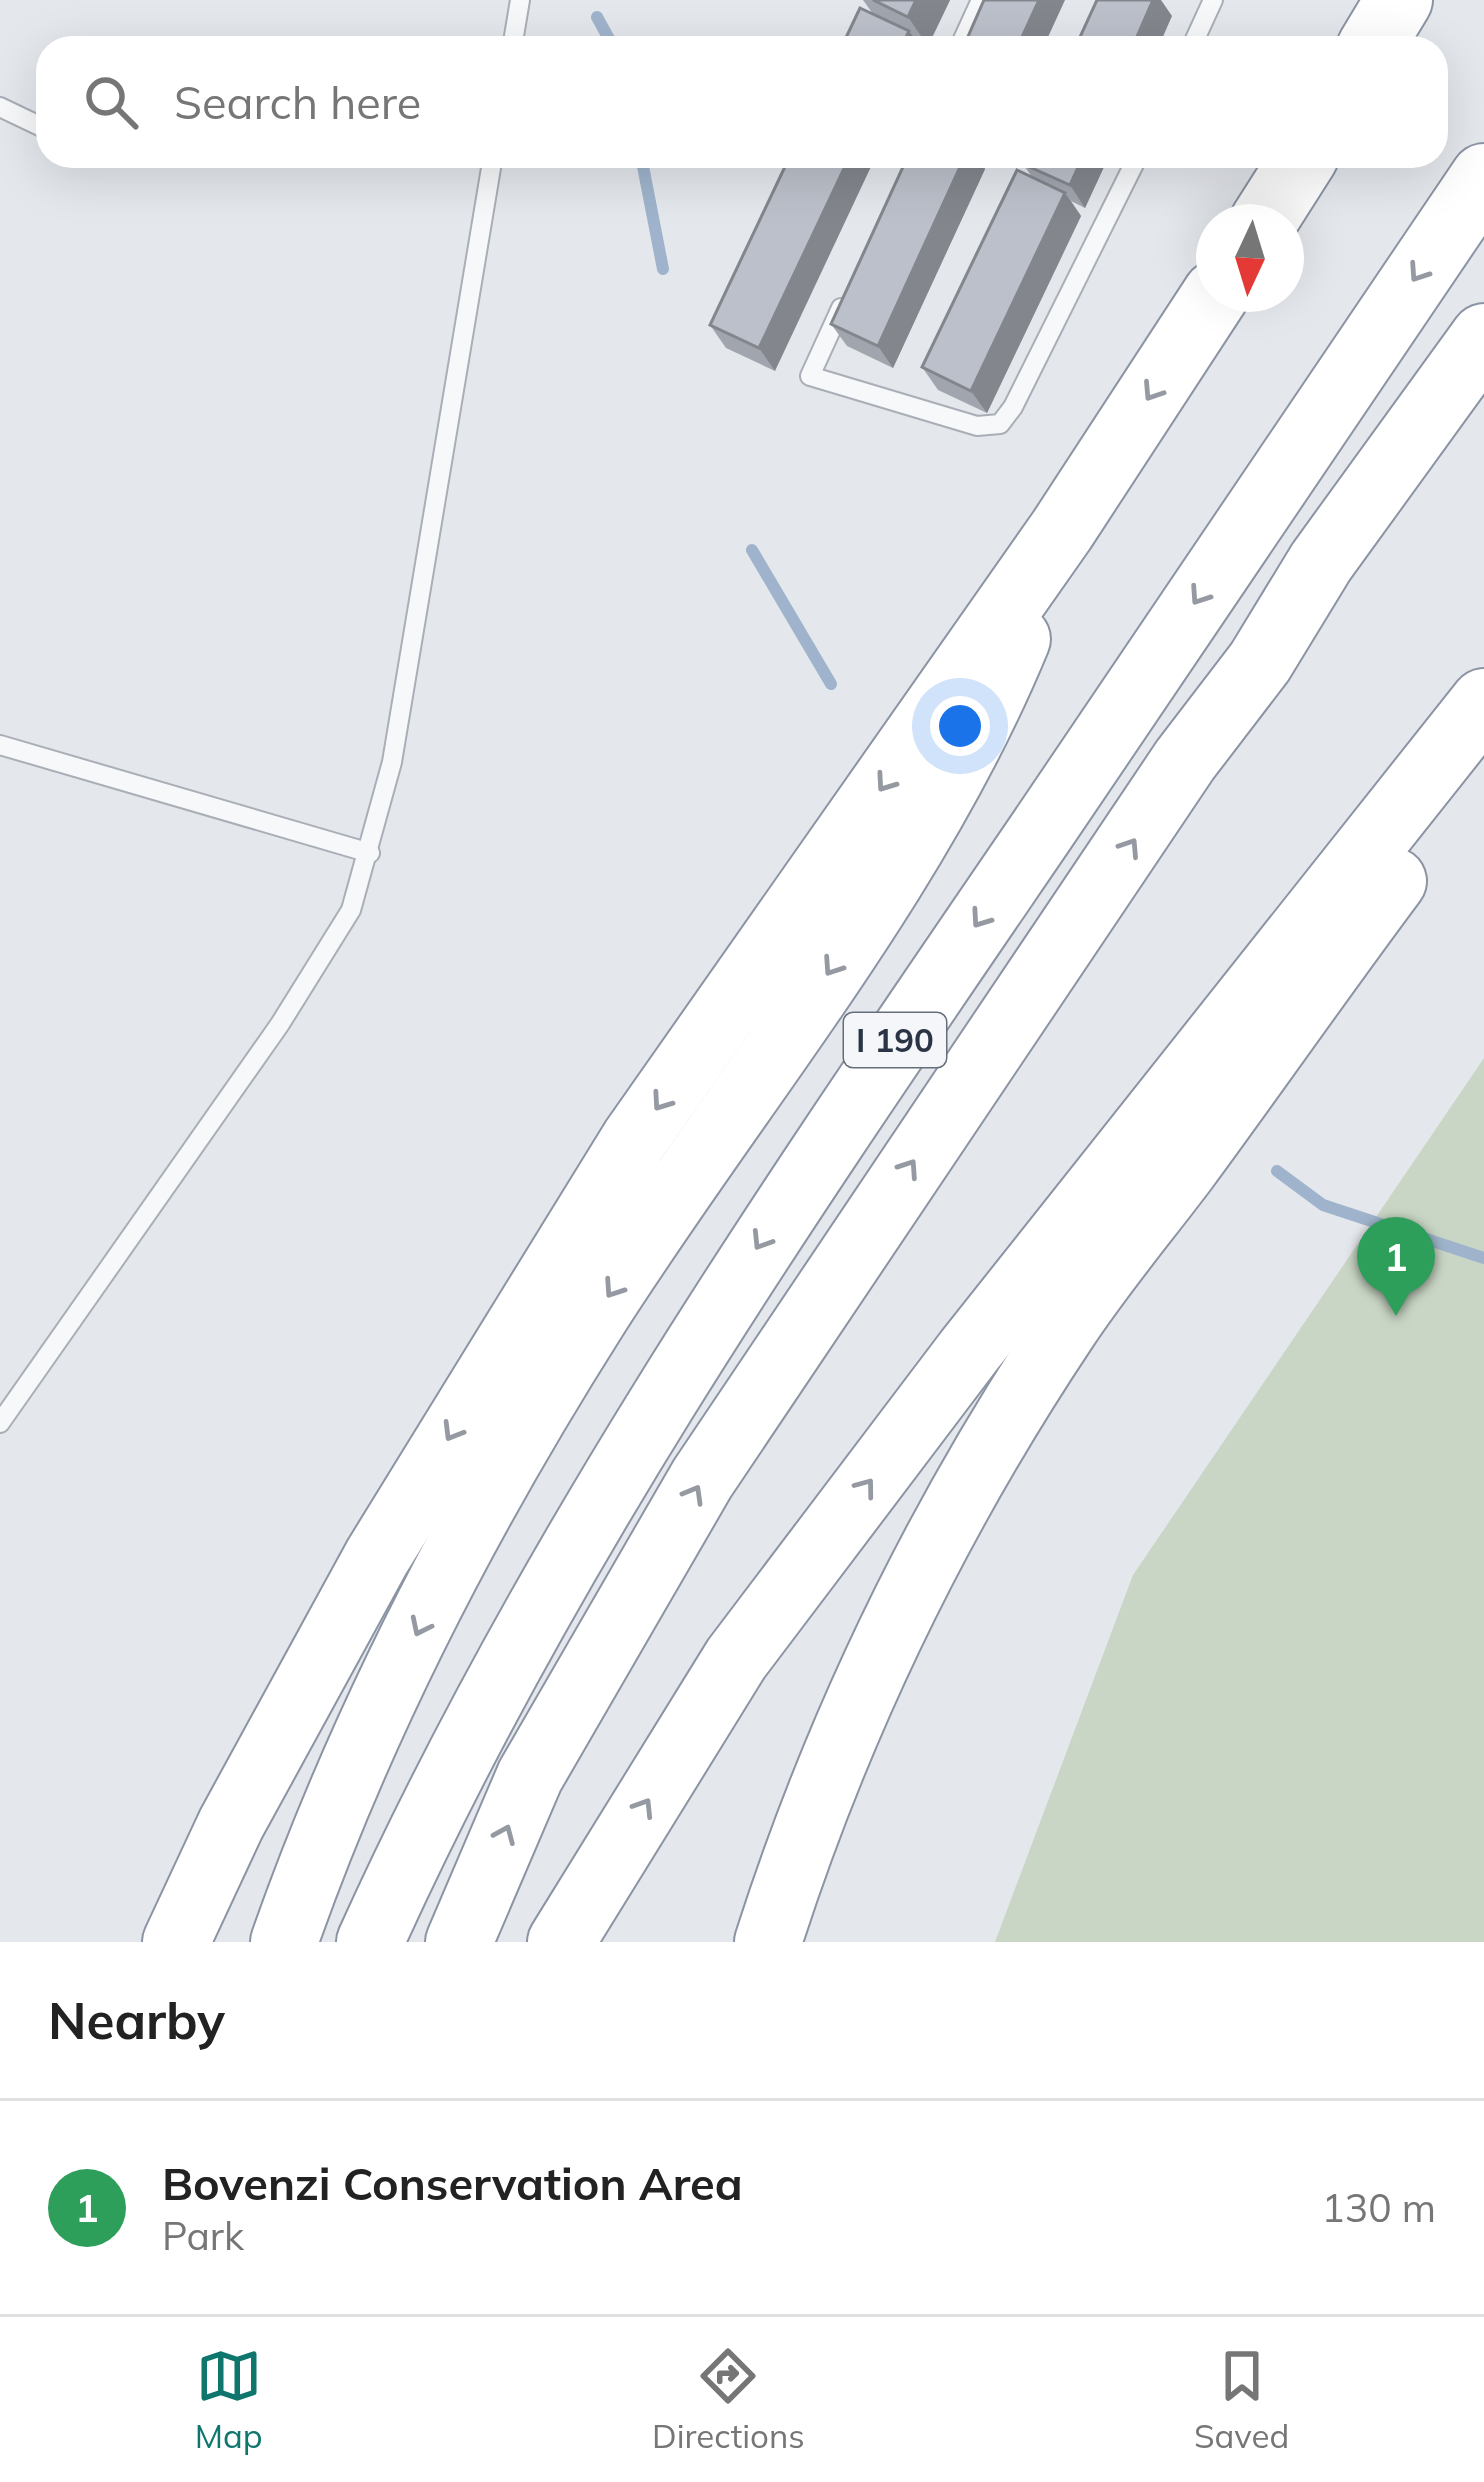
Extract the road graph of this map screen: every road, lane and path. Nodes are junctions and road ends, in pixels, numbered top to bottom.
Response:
1 (520, 0) edge
2 (981, 0) edge
3 (1213, 0) edge
4 (1399, 0) edge
5 (514, 36) edge
6 (964, 36) edge
7 (1196, 36) edge
8 (1377, 36) edge
9 (0, 106) edge
10 (36, 124) edge
11 (491, 168) edge
12 (1132, 168) edge
13 (1297, 168) edge
14 (1484, 177) edge
15 (1274, 204) edge
16 (846, 296) edge
17 (1204, 312) edge
18 (1484, 337) edge
19 (1062, 530) junction
20 (1484, 702) edge
21 (0, 745) edge
22 (1484, 760) edge
23 (370, 854) junction
24 (0, 1424) edge
25 (176, 1942) edge
26 (284, 1942) edge
27 (370, 1942) edge
28 (459, 1942) edge
29 (561, 1942) edge
30 (768, 1942) edge

1 - 5 lane
2 - 6 lane
3 - 7 lane
4 - 8 highway
9 - 10 lane
11 - 23 lane
12 - 16 lane
13 - 15 highway
14 -> 27 highway, I 190
17 -> 19 highway
28 -> 18 highway, I 190
19 -> 25 highway
19 -> 26 highway
29 -> 20 highway
21 - 23 lane
22 - 30 highway
23 - 24 lane

